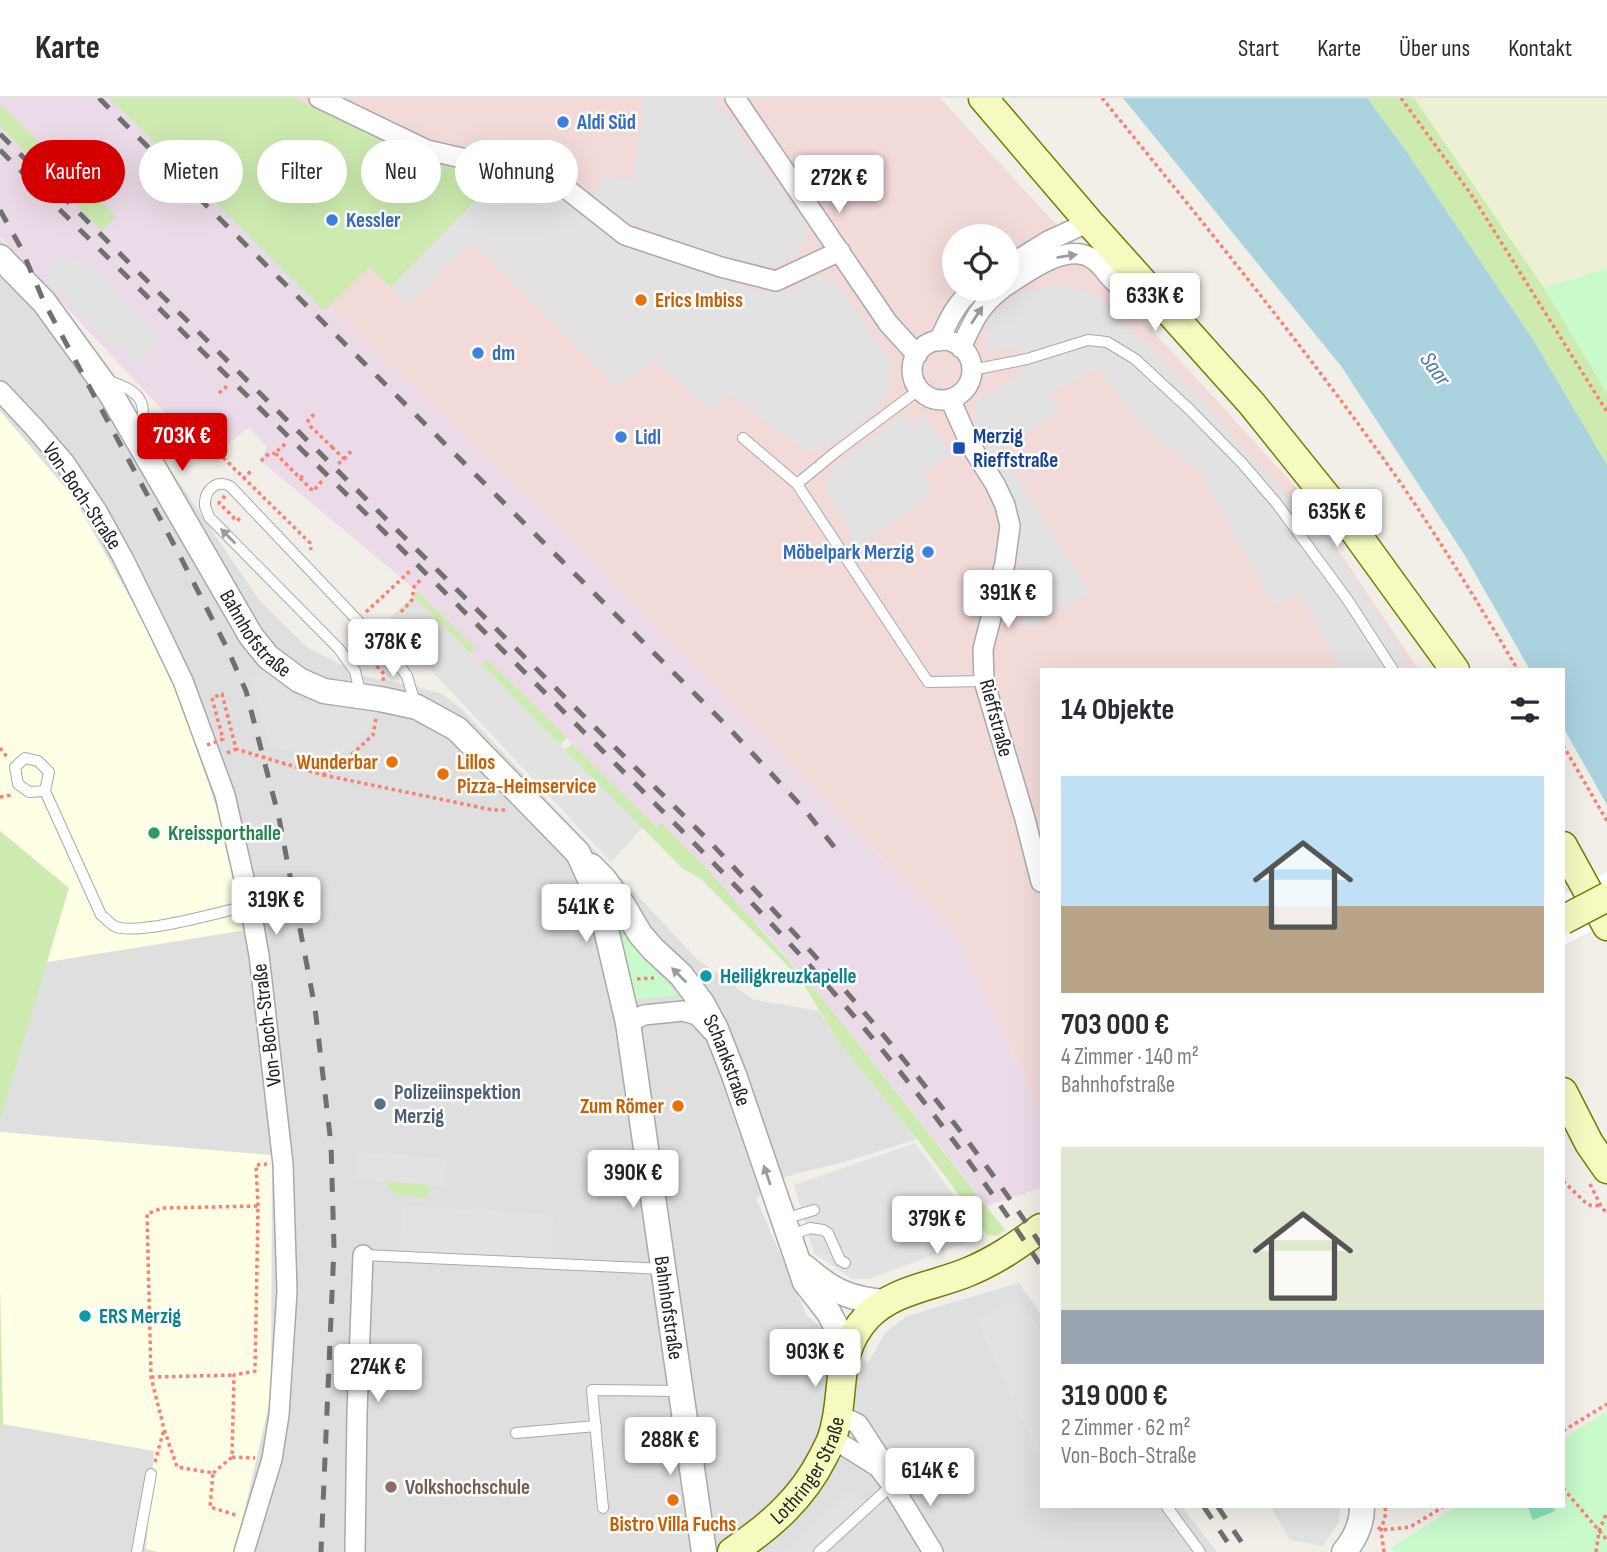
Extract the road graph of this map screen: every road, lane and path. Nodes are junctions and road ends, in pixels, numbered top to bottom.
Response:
1 (319, 98) edge
2 (735, 98) edge
3 (983, 98) edge
4 (1102, 98) edge
5 (1401, 98) edge
6 (1088, 222) junction
7 (839, 251) junction
8 (0, 257) edge
9 (1019, 259) edge
10 (1019, 278) edge
11 (960, 301) edge
12 (987, 301) edge
13 (1160, 302) junction
14 (939, 341) junction
15 (961, 348) junction
16 (917, 355) junction
17 (972, 370) junction
18 (227, 386) dead end
19 (920, 390) junction
20 (0, 391) edge
21 (219, 393) dead end
22 (950, 399) junction
23 (1607, 412) edge
24 (314, 414) dead end
25 (193, 419) dead end
26 (189, 424) dead end
27 (744, 438) dead end
28 (285, 444) dead end
29 (351, 452) dead end
30 (275, 453) junction
31 (344, 459) junction
32 (261, 461) dead end
33 (337, 466) dead end
34 (322, 481) dead end
35 (797, 484) junction
36 (411, 570) dead end
37 (421, 579) dead end
38 (366, 612) dead end
39 (401, 612) dead end
40 (428, 639) dead end
41 (408, 659) dead end
42 (367, 664) dead end
43 (1392, 668) edge
44 (1454, 668) edge
45 (1517, 668) edge
46 (984, 681) junction
47 (359, 689) junction
48 (417, 707) junction
49 (208, 745) junction
50 (1565, 748) edge
51 (350, 756) dead end
52 (323, 775) junction
53 (45, 791) dead end
54 (536, 809) junction
55 (1607, 821) edge
56 (1565, 850) edge
57 (579, 853) junction
58 (1040, 872) edge
59 (1607, 897) edge
60 (250, 905) junction
61 (1565, 919) edge
62 (1607, 926) edge
63 (681, 975) junction
64 (618, 981) junction
65 (628, 1023) junction
66 (726, 1054) junction
67 (1565, 1096) edge
68 (1565, 1122) edge
69 (283, 1164) junction
70 (1607, 1168) edge
71 (1565, 1183) edge
72 (1604, 1200) edge
73 (258, 1206) junction
74 (814, 1210) dead end
75 (786, 1228) junction
76 (1040, 1229) edge
77 (363, 1255) joint
78 (800, 1262) junction
79 (845, 1264) dead end
80 (664, 1269) junction
81 (887, 1302) junction
82 (847, 1347) junction
83 (234, 1375) junction
84 (151, 1377) junction
85 (682, 1391) junction
86 (1607, 1404) edge
87 (596, 1426) junction
88 (835, 1426) junction
89 (164, 1429) junction
90 (1565, 1430) edge
91 (516, 1433) dead end
92 (213, 1473) junction
93 (151, 1474) joint
94 (892, 1485) junction
95 (1565, 1490) edge
96 (603, 1507) dead end
97 (1168, 1508) edge
98 (1441, 1508) edge
99 (1607, 1512) edge
100 (1372, 1515) edge
101 (253, 1520) junction
102 (1599, 1531) junction
103 (1607, 1539) edge
104 (138, 1552) edge
105 (244, 1552) edge
106 (355, 1552) edge
107 (704, 1552) edge
108 (732, 1552) edge
109 (819, 1552) edge
110 (933, 1552) edge
111 (1200, 1552) edge
112 (1344, 1552) edge
113 (1384, 1552) edge
114 (1596, 1552) edge

1 - 7 street
2 - 7 street
3 - 6 main road
4 - 45 path
5 - 23 path
6 - 9 street
6 - 13 main road
7 - 16 street
8 - 47 street, Bahnhofstraße
10 -> 13 street
11 - 14 street
15 -> 12 street
13 - 44 main road
14 - 15 street
14 - 16 street
15 - 17 street
16 - 19 street
17 - 22 street
17 - 43 lane
18 - 21 path
19 - 22 street
19 - 35 lane
20 - 49 street, Von-Boch-Straße
22 - 46 street, Rieffstraße
24 - 31 path
25 - 26 path
27 - 35 lane
28 - 30 path
29 - 31 path
30 - 32 path
30 - 34 path
31 - 33 path
35 - 46 lane
36 - 38 path
37 - 39 path
40 - 41 path
42 - 47 path
46 - 58 street, Rieffstraße
47 - 48 street, Bahnhofstraße
47 -> 48 lane
48 - 54 street, Bahnhofstraße
49 - 52 path, bridge
49 - 60 street, Von-Boch-Straße
50 - 55 path
51 - 52 path
52 - 54 path
53 - 60 lane
54 - 57 street, Bahnhofstraße
56 - 62 main road
63 -> 57 street, Schankstraße
57 - 64 street, Bahnhofstraße
59 - 61 main road, bridge
60 - 69 street, Von-Boch-Straße
63 - 64 path
63 - 66 street, Schankstraße
64 - 65 street, Bahnhofstraße
65 - 66 street
65 - 80 street, Bahnhofstraße
75 -> 66 street, Schankstraße
67 - 70 main road
68 - 72 main road
69 - 73 path
69 - 101 street, Von-Boch-Straße
71 - 72 path
73 - 83 path
73 - 84 path
74 - 75 lane
75 - 78 street, Schankstraße
75 - 79 lane
76 - 81 main road, Lothringer Straße
77 - 80 lane
77 - 106 street
78 - 81 street, Schankstraße
78 - 82 street, Schankstraße
80 - 85 street, Bahnhofstraße
81 - 82 main road, Lothringer Straße
82 - 88 main road, Lothringer Straße
83 - 84 path
83 - 92 path
84 - 89 path
85 - 87 lane
85 - 107 street, Bahnhofstraße
86 - 90 path
87 - 91 lane
87 - 96 lane
88 - 94 street
88 - 108 main road, Lothringer Straße
89 - 92 path
89 - 93 path
92 - 101 path
93 - 104 lane
94 - 109 lane
94 - 110 street
95 - 102 path
97 - 111 lane
98 - 100 path
99 - 102 path
100 - 112 street
100 - 113 path
101 - 105 street, Von-Boch-Straße
102 - 103 path
102 - 114 path

